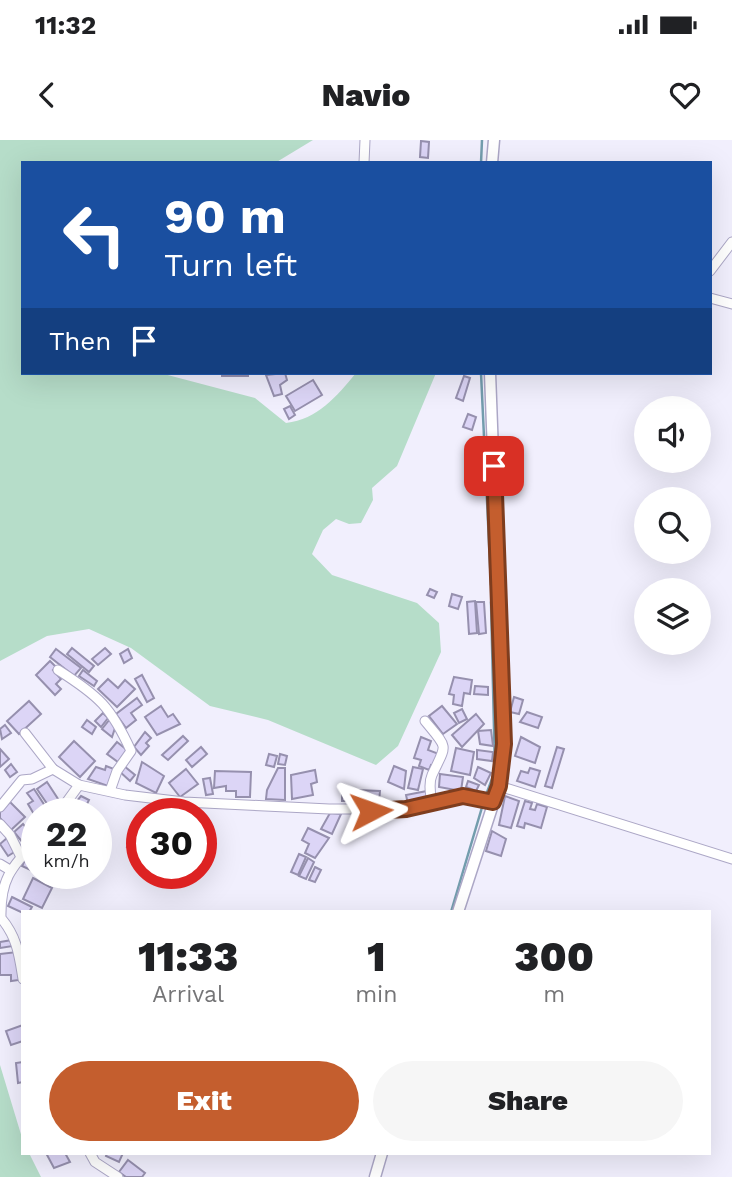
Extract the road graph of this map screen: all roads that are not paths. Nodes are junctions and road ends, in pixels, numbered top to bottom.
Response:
1 (365, 140) edge
2 (494, 140) edge
3 (364, 161) edge
4 (492, 161) edge
5 (732, 242) edge
6 (712, 268) edge
7 (712, 299) edge
8 (732, 304) edge
9 (490, 375) edge
10 (58, 670) dead end
11 (425, 721) dead end
12 (25, 733) dead end
13 (53, 769) junction
14 (79, 785) junction
15 (499, 786) junction
16 (110, 792) junction
17 (70, 798) edge
18 (493, 802) junction
19 (432, 804) junction
20 (0, 807) edge
21 (0, 824) edge
22 (21, 857) joint
23 (732, 859) edge
24 (0, 864) edge
25 (10, 870) junction
26 (459, 910) edge
27 (0, 918) edge
28 (21, 969) edge
29 (91, 1155) edge
30 (381, 1155) edge
31 (118, 1177) edge
32 (375, 1177) edge

1 - 3 street
2 - 4 street
5 - 6 street
7 - 8 street
9 - 15 street
10 - 16 street
11 - 19 street
12 - 13 street
13 - 14 street
13 - 20 street
14 - 16 street
14 - 17 street
15 - 18 street
15 - 23 street
16 - 19 street
18 - 19 street
18 - 26 street
21 - 22 street
22 - 25 street
24 - 25 street
25 - 27 street
27 - 28 street
29 - 31 street
30 - 32 street

